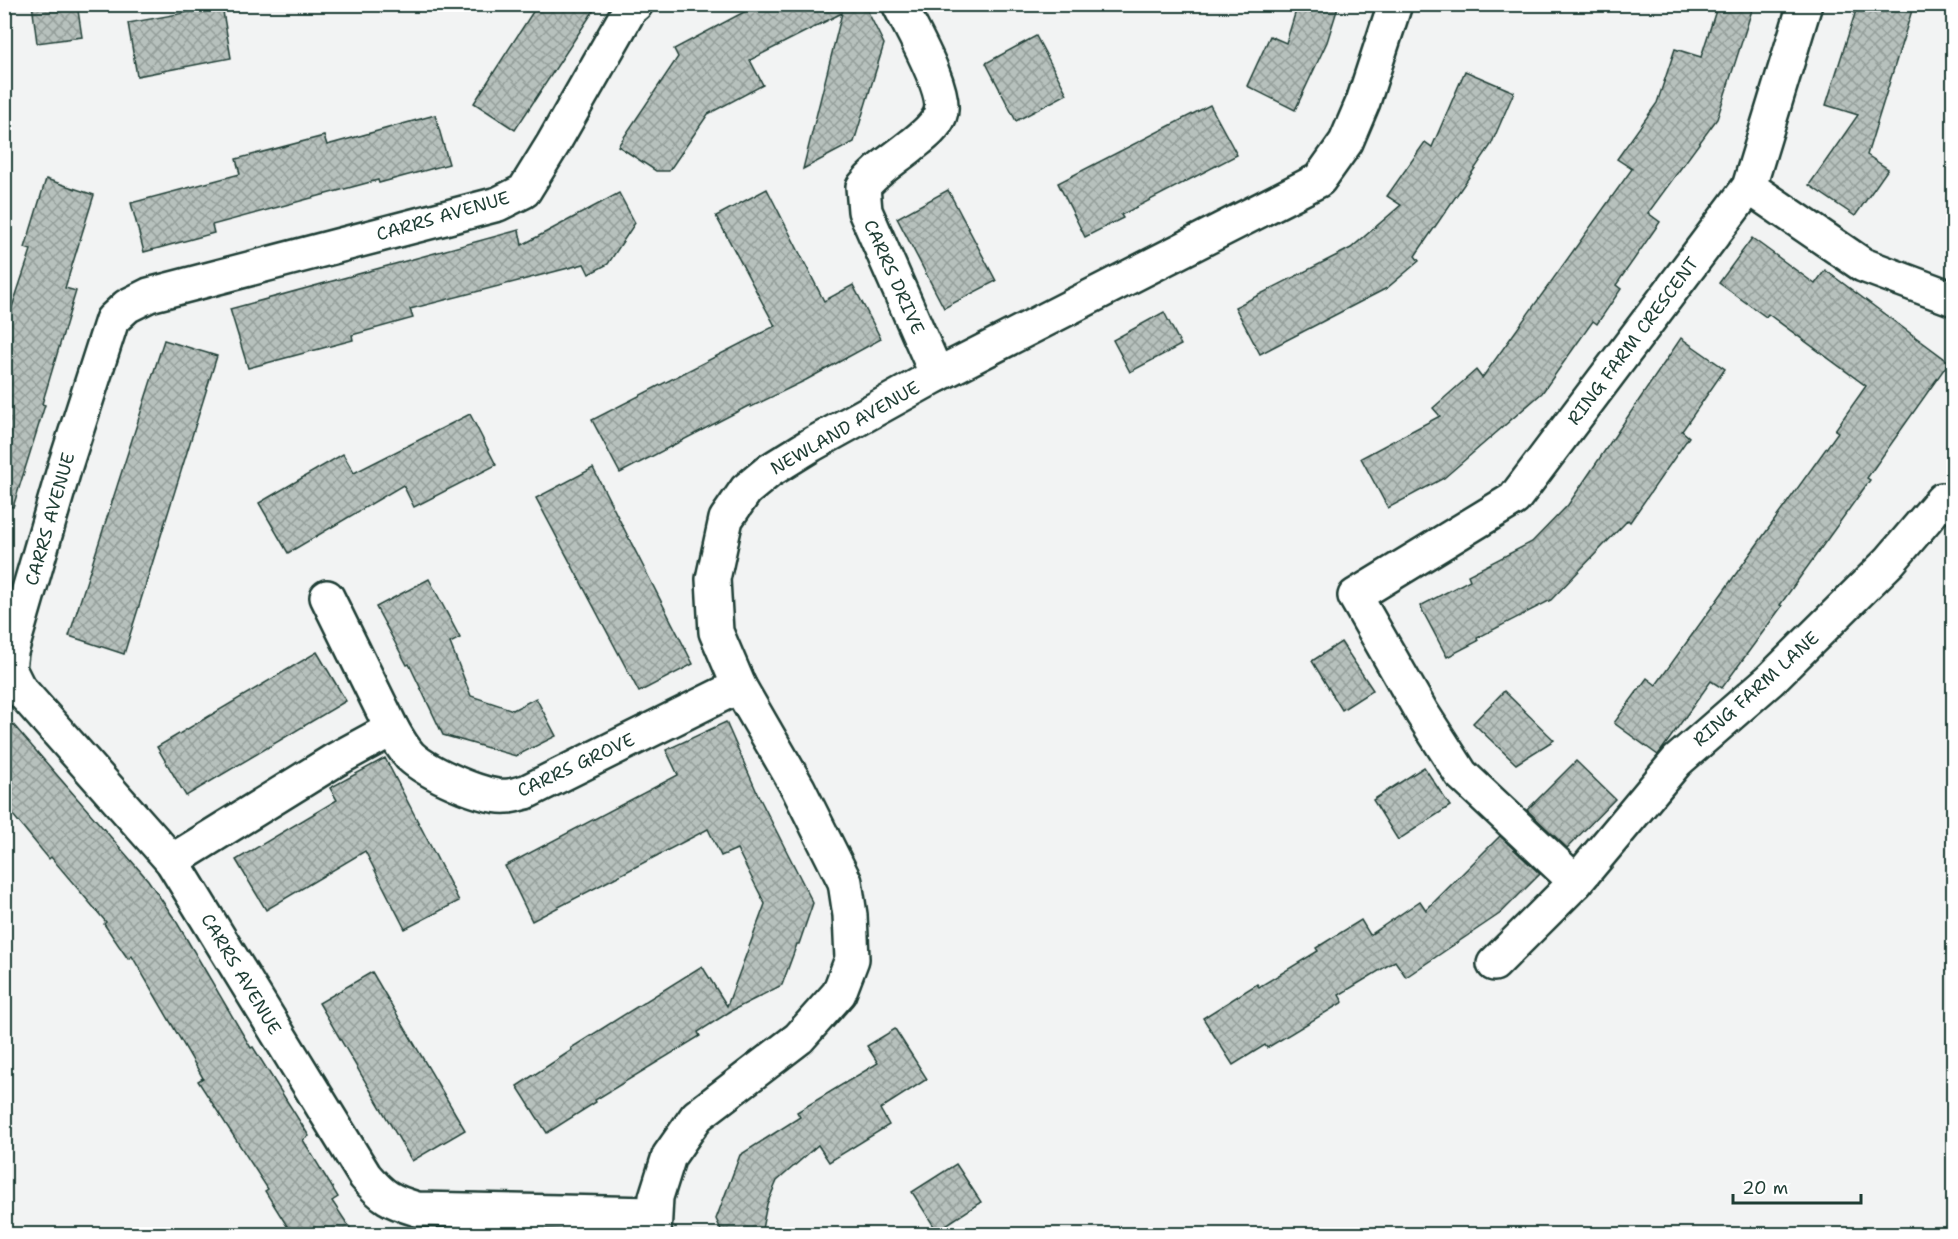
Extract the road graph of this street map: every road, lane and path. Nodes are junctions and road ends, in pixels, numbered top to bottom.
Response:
1 (636, 4) edge
2 (898, 4) edge
3 (1395, 4) edge
4 (1805, 4) edge
5 (1749, 187) junction
6 (1953, 299) edge
7 (938, 375) junction
8 (1942, 500) dead end
9 (327, 597) dead end
10 (740, 686) junction
11 (392, 729) junction
12 (172, 861) junction
13 (1576, 882) junction
14 (1494, 964) dead end
15 (654, 1224) edge

1 - 12 street, CARRS AVENUE
2 - 7 street, CARRS DRIVE
3 - 7 street, NEWLAND AVENUE
4 - 5 street, RING FARM CRESCENT
5 - 6 street
5 - 13 street, RING FARM CRESCENT
7 - 10 street, NEWLAND AVENUE
8 - 13 street, RING FARM LANE
9 - 11 street, CARRS GROVE
10 - 11 street, CARRS GROVE
10 - 15 street, NEWLAND AVENUE
11 - 12 street
12 - 15 street, CARRS AVENUE
13 - 14 street, RING FARM LANE

